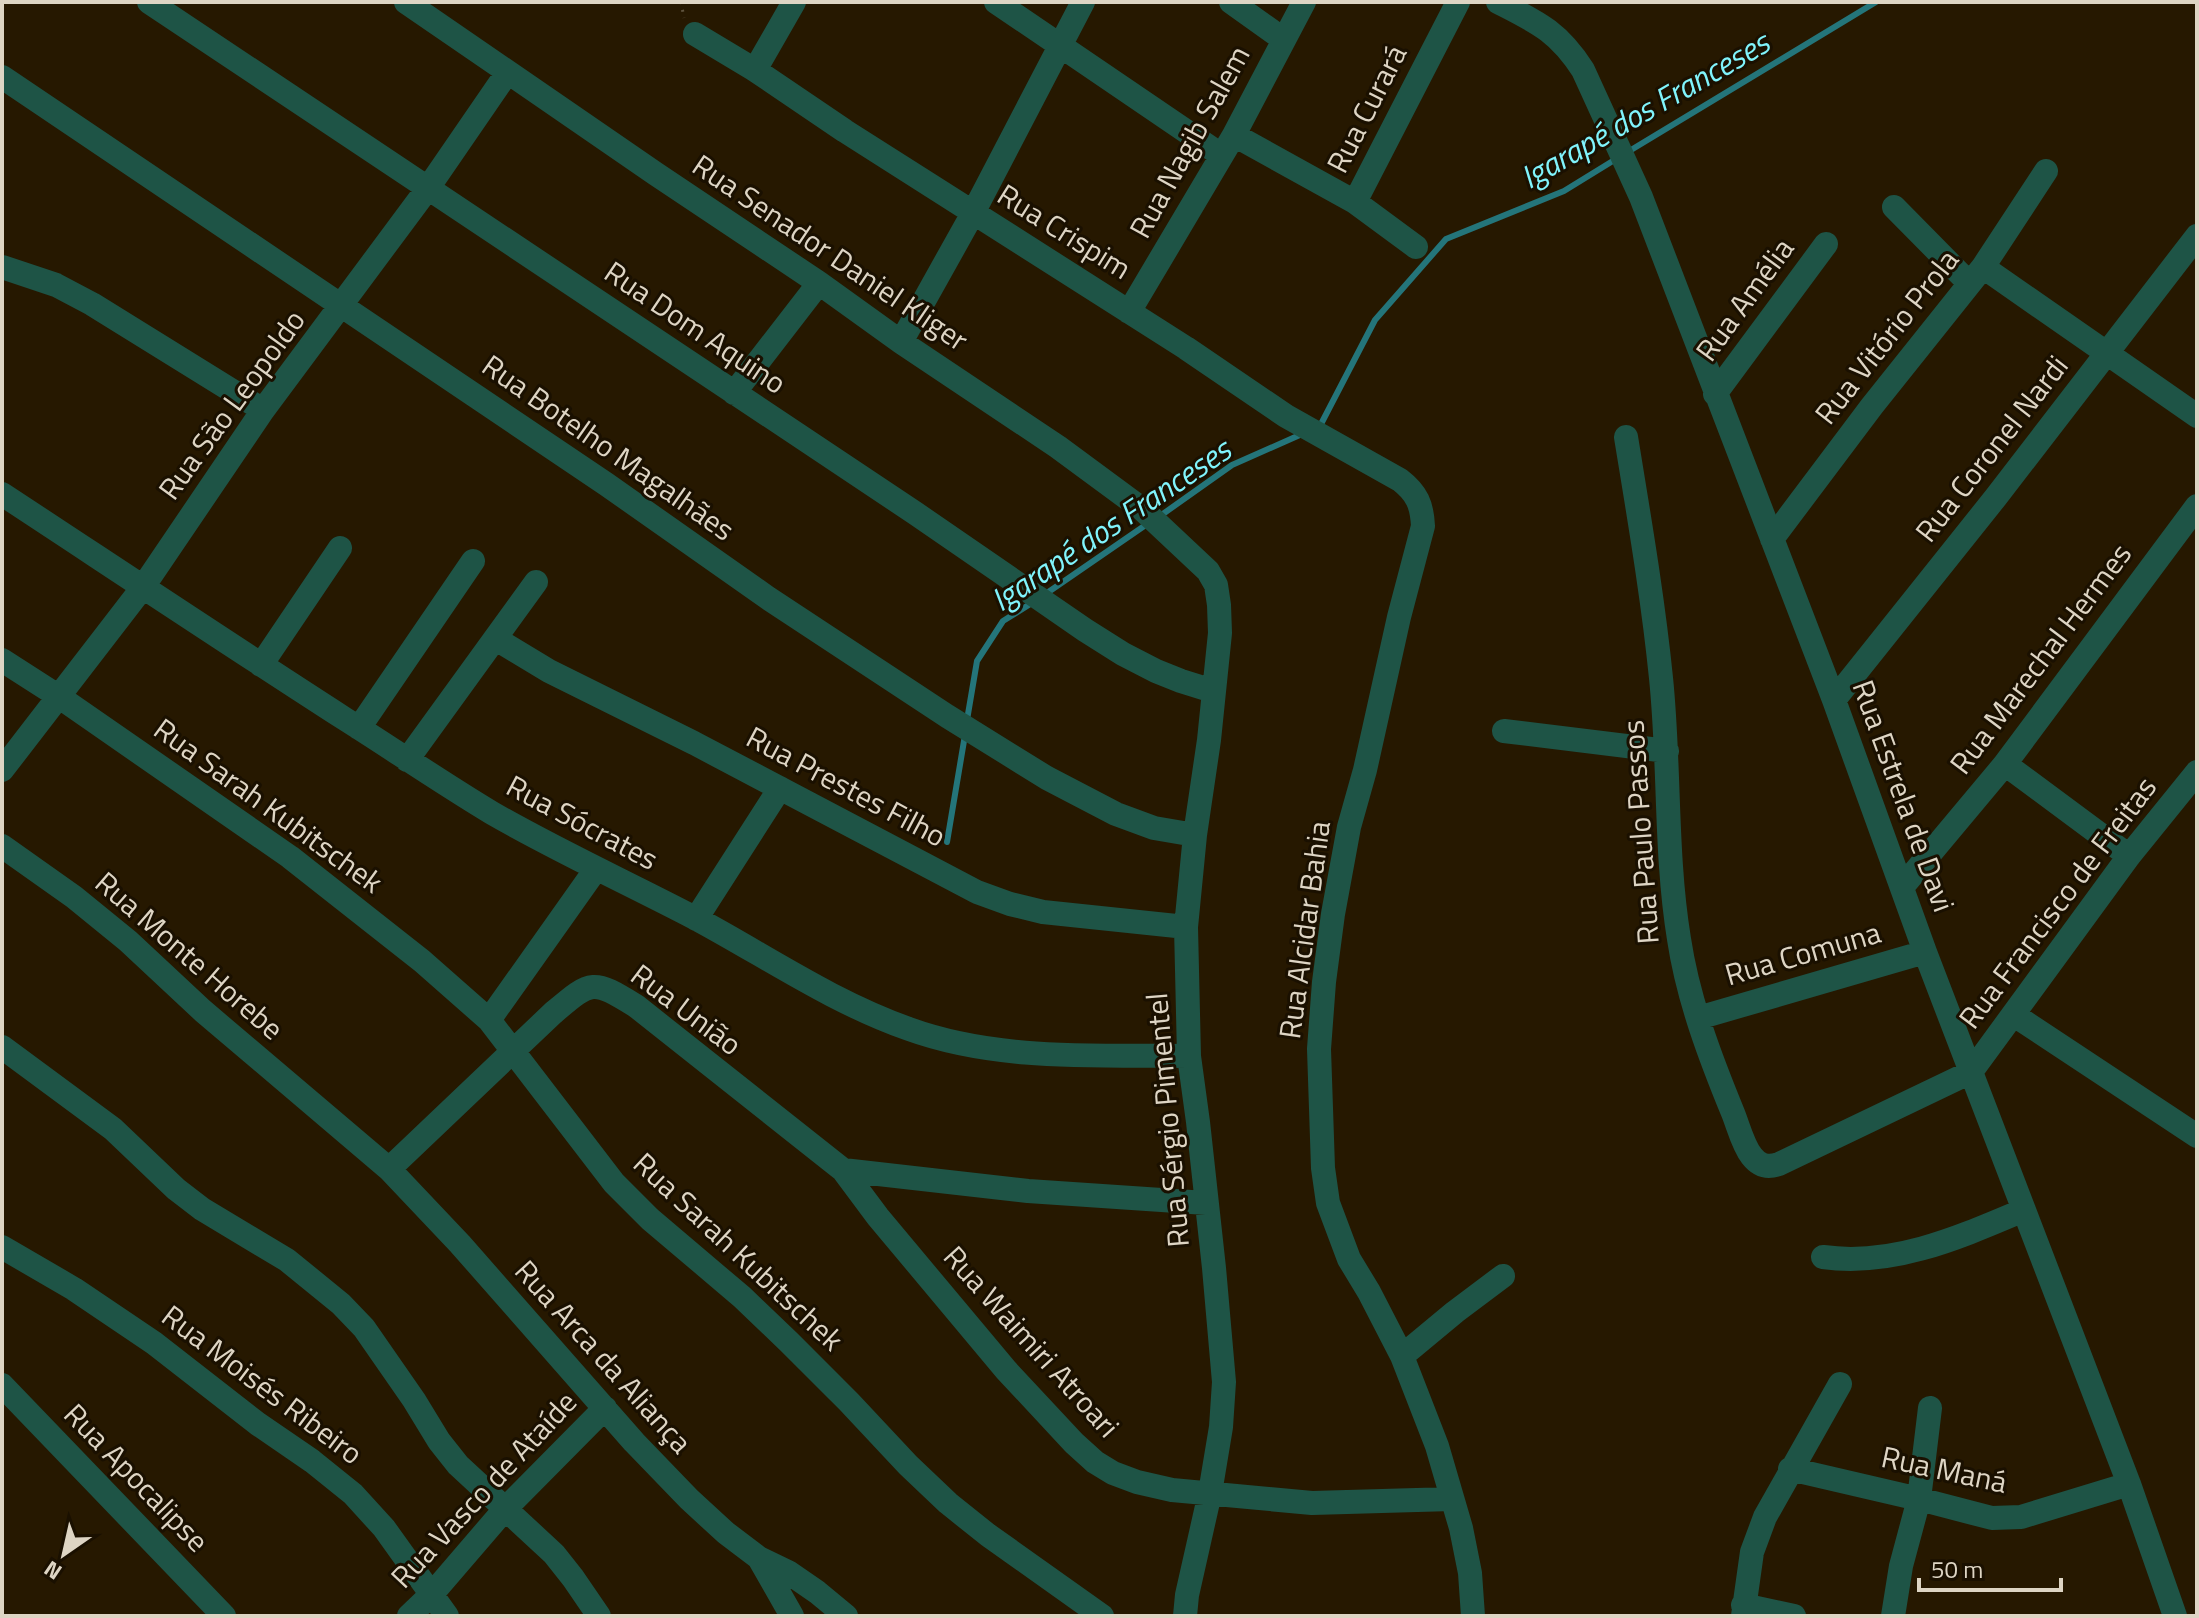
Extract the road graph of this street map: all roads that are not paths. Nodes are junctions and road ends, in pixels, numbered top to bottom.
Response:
1 (149, 2) edge
2 (406, 2) edge
3 (794, 2) edge
4 (996, 2) edge
5 (1083, 2) edge
6 (1231, 2) edge
7 (1304, 2) edge
8 (1458, 2) edge
9 (1498, 2) edge
10 (695, 34) dead end
11 (1283, 39) junction
12 (1060, 47) junction
13 (755, 70) junction
14 (507, 73) junction
15 (2, 77) edge
16 (1227, 145) junction
17 (2046, 171) dead end
18 (428, 188) junction
19 (1355, 202) junction
20 (1894, 207) dead end
21 (973, 213) junction
22 (2197, 236) edge
23 (1826, 244) dead end
24 (1416, 247) dead end
25 (2, 267) edge
26 (1976, 275) junction
27 (819, 283) junction
28 (342, 307) junction
29 (1129, 312) junction
30 (901, 342) junction
31 (2107, 354) junction
32 (734, 393) junction
33 (1715, 394) junction
34 (263, 410) junction
35 (2197, 416) edge
36 (1626, 437) dead end
37 (1400, 480) joint
38 (2, 494) edge
39 (2197, 506) edge
40 (1772, 539) junction
41 (340, 548) dead end
42 (473, 561) dead end
43 (1208, 571) joint
44 (536, 582) dead end
45 (143, 587) junction
46 (496, 639) junction
47 (2, 660) edge
48 (261, 665) junction
49 (1213, 691) junction
50 (58, 696) junction
51 (1834, 700) junction
52 (359, 728) junction
53 (1504, 731) dead end
54 (1667, 751) junction
55 (407, 760) junction
56 (2005, 764) junction
57 (2, 770) edge
58 (2197, 772) edge
59 (780, 788) junction
60 (1195, 835) junction
61 (2, 846) edge
62 (2129, 856) junction
63 (596, 869) junction
64 (1903, 886) junction
65 (696, 919) junction
66 (1186, 927) junction
67 (1925, 952) junction
68 (2014, 1015) junction
69 (1698, 1018) junction
70 (489, 1020) junction
71 (2, 1047) edge
72 (514, 1050) junction
73 (1189, 1056) junction
74 (1971, 1072) junction
75 (330, 1119) joint
76 (2197, 1136) edge
77 (389, 1169) junction
78 (843, 1170) junction
79 (1206, 1203) junction
80 (2024, 1210) junction
81 (2, 1247) edge
82 (1823, 1257) dead end
83 (1503, 1276) dead end
84 (1402, 1356) junction
85 (1840, 1384) dead end
86 (2, 1385) edge
87 (605, 1408) junction
88 (1930, 1408) dead end
89 (1790, 1469) junction
90 (2129, 1484) junction
91 (1210, 1493) junction
92 (1452, 1499) junction
93 (1919, 1499) junction
94 (505, 1509) junction
95 (759, 1558) junction
96 (432, 1594) junction
97 (1743, 1610) edge
98 (224, 1616) edge
99 (409, 1616) edge
100 (447, 1616) edge
101 (599, 1616) edge
102 (792, 1616) edge
103 (846, 1616) edge
104 (1102, 1616) edge
105 (1185, 1616) edge
106 (1473, 1616) edge
107 (1794, 1616) edge
108 (1893, 1616) edge
109 (2175, 1616) edge

1 - 18 street, Rua Dom Aquino
2 - 14 street, Rua Senador Daniel Kliger
3 - 13 street
4 - 12 street, Rua Curará
5 - 12 street
6 - 11 street
7 - 11 street, Rua Nagib Salem
8 - 19 street, Rua Curará
9 - 33 street, Rua Estrela de Davi
10 - 13 street, Rua Crispim
11 - 16 street, Rua Nagib Salem
12 - 16 street, Rua Curará
12 - 21 street
13 - 21 street, Rua Crispim
14 - 18 street, Rua São Leopoldo
14 - 27 street, Rua Senador Daniel Kliger
15 - 28 street, Rua Botelho Magalhães
16 - 19 street, Rua Curará
16 - 29 street, Rua Nagib Salem
17 - 26 street, Rua Vitório Prola
18 - 28 street, Rua São Leopoldo
18 - 32 street, Rua Dom Aquino
19 - 24 street, Rua Curará
20 - 26 street
21 - 29 street, Rua Crispim
21 - 30 street
22 - 31 street, Rua Coronel Nardi
23 - 33 street, Rua Amélia
25 - 34 street
26 - 31 street
26 - 40 street, Rua Vitório Prola
27 - 30 street, Rua Senador Daniel Kliger
27 - 32 street
28 - 34 street, Rua São Leopoldo
28 - 60 street, Rua Botelho Magalhães
29 - 37 street, Rua Crispim
30 - 43 street, Rua Senador Daniel Kliger
31 - 35 street
31 - 51 street, Rua Coronel Nardi
32 - 49 street, Rua Dom Aquino
33 - 40 street, Rua Estrela de Davi
34 - 45 street, Rua São Leopoldo
36 - 54 street, Rua Paulo Passos
37 - 84 street, Rua Alcidar Bahia
38 - 45 street, Rua Sócrates
39 - 56 street, Rua Marechal Hermes
40 - 51 street, Rua Estrela de Davi
41 - 48 street
42 - 52 street
43 - 49 street, Rua Sérgio Pimentel
44 - 46 street
45 - 48 street, Rua Sócrates
45 - 50 street, Rua São Leopoldo
46 - 55 street
46 - 59 street, Rua Prestes Filho
47 - 50 street, Rua Sarah Kubitschek
48 - 52 street, Rua Sócrates
49 - 60 street, Rua Sérgio Pimentel
50 - 57 street, Rua São Leopoldo
50 - 70 street, Rua Sarah Kubitschek
51 - 64 street, Rua Estrela de Davi
52 - 55 street, Rua Sócrates
53 - 54 street
54 - 69 street, Rua Paulo Passos
55 - 63 street, Rua Sócrates
56 - 62 street
56 - 64 street, Rua Marechal Hermes
58 - 62 street, Rua Francisco de Freitas
59 - 65 street
59 - 66 street, Rua Prestes Filho
60 - 66 street, Rua Sérgio Pimentel
61 - 75 street, Rua Monte Horebe
62 - 68 street, Rua Francisco de Freitas
63 - 65 street, Rua Sócrates
63 - 70 street
64 - 67 street, Rua Estrela de Davi
65 - 73 street, Rua Sócrates
66 - 73 street, Rua Sérgio Pimentel
67 - 69 street, Rua Comuna
67 - 74 street, Rua Estrela de Davi
68 - 74 street, Rua Francisco de Freitas
68 - 76 street
69 - 74 street, Rua Paulo Passos
70 - 72 street, Rua Sarah Kubitschek
71 - 94 street
72 - 77 street, Rua União
72 - 78 street, Rua União
72 - 104 street, Rua Sarah Kubitschek
73 - 79 street, Rua Sérgio Pimentel
74 - 80 street, Rua Estrela de Davi
75 - 77 street, Rua Arca da Aliança
77 - 87 street, Rua Arca da Aliança
78 - 79 street
78 - 91 street, Rua Waimiri Atroari
79 - 91 street, Rua Sérgio Pimentel
80 - 82 street
80 - 90 street, Rua Estrela de Davi
81 - 96 street, Rua Moisés Ribeiro
83 - 84 street
84 - 92 street, Rua Alcidar Bahia
85 - 89 street
86 - 98 street, Rua Apocalipse
87 - 94 street, Rua Vasco de Ataíde
87 - 95 street, Rua Arca da Aliança
88 - 93 street
89 - 93 street, Rua Maná
89 - 97 street
90 - 93 street, Rua Maná
90 - 109 street, Rua Estrela de Davi
91 - 92 street, Rua Waimiri Atroari
91 - 105 street, Rua Sérgio Pimentel
92 - 106 street, Rua Alcidar Bahia
93 - 108 street
94 - 96 street, Rua Vasco de Ataíde
94 - 101 street
95 - 102 street
95 - 103 street, Rua Arca da Aliança
96 - 99 street, Rua Vasco de Ataíde
96 - 100 street, Rua Moisés Ribeiro
97 - 107 street

